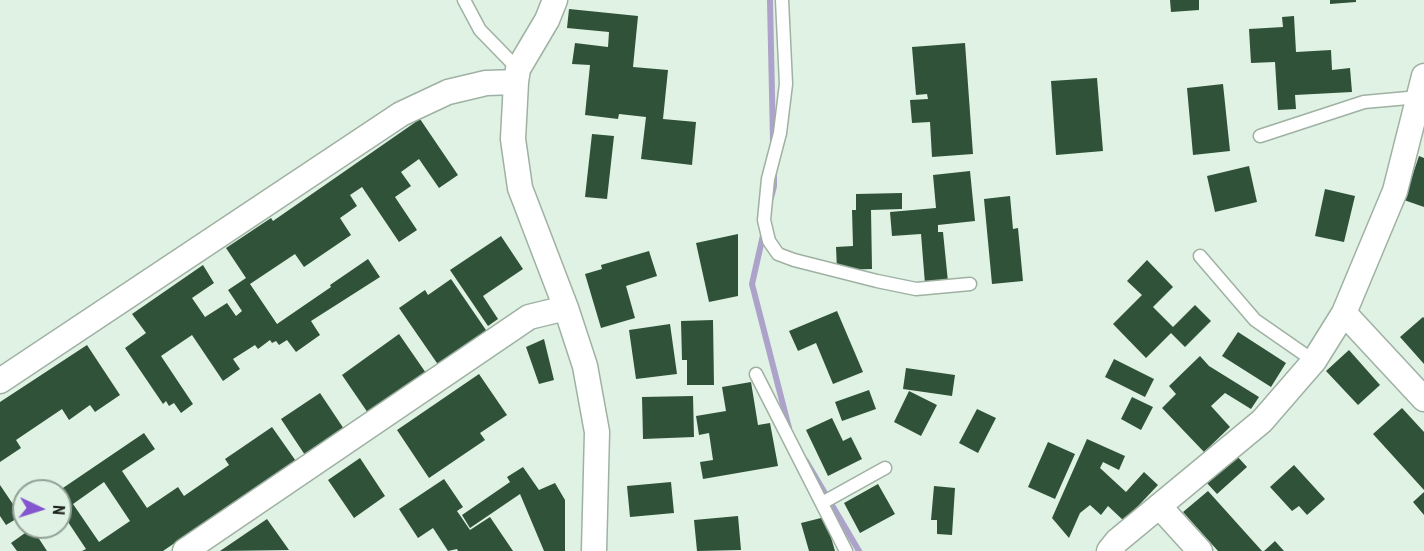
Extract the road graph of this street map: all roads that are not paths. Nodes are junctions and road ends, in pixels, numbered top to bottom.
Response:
1 (464, 0) edge
2 (555, 0) edge
3 (782, 0) edge
4 (517, 76) junction
5 (1421, 87) edge
6 (1260, 136) dead end
7 (1200, 256) dead end
8 (970, 284) dead end
9 (566, 308) junction
10 (1344, 313) junction
11 (1314, 361) junction
12 (756, 374) dead end
13 (0, 381) edge
14 (1424, 399) edge
15 (885, 468) dead end
16 (822, 503) junction
17 (1160, 506) junction
18 (185, 551) edge
19 (594, 551) edge
20 (846, 551) edge
21 (1109, 551) edge
22 (1200, 551) edge

1 - 4 lane
2 - 4 street
3 - 8 lane
4 - 9 street
4 - 13 street
5 - 6 lane
5 - 10 street
7 - 11 lane
9 - 18 street
9 - 19 street
10 - 11 street
10 - 14 street
11 - 17 street
12 - 16 lane
15 - 16 lane
16 - 20 lane
17 - 21 street
17 - 22 street

